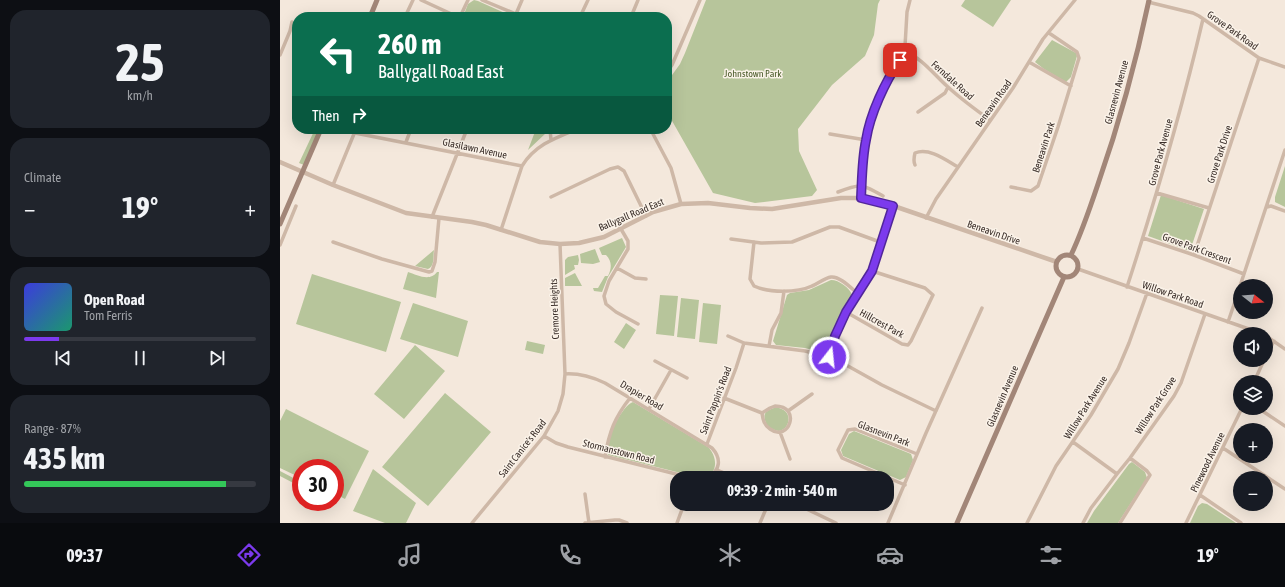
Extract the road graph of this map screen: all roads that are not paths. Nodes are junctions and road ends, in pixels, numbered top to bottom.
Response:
1 (377, 0) edge
2 (413, 0) edge
3 (421, 0) edge
4 (468, 0) edge
5 (482, 0) edge
6 (522, 0) edge
7 (588, 0) edge
8 (638, 0) edge
9 (700, 0) edge
10 (910, 0) edge
11 (1075, 0) edge
12 (1148, 1) edge
13 (372, 12) edge
14 (407, 12) edge
15 (448, 12) edge
16 (462, 12) edge
17 (507, 12) edge
18 (517, 12) edge
19 (582, 12) edge
20 (633, 12) edge
21 (1202, 19) junction
22 (292, 22) dead end
23 (1049, 33) junction
24 (904, 52) junction
25 (280, 55) edge
26 (1259, 58) junction
27 (1029, 62) junction
28 (672, 65) edge
29 (1285, 67) edge
30 (1071, 86) junction
31 (948, 88) junction
32 (918, 112) dead end
33 (990, 120) junction
34 (319, 134) edge
35 (355, 134) edge
36 (370, 134) edge
37 (409, 134) edge
38 (465, 134) edge
39 (550, 134) edge
40 (565, 134) edge
41 (653, 134) dead end
42 (830, 134) dead end
43 (551, 140) junction
44 (866, 140) junction
45 (406, 142) junction
46 (1285, 150) edge
47 (457, 152) junction
48 (280, 162) edge
49 (915, 165) dead end
50 (522, 166) junction
51 (958, 166) junction
52 (302, 173) junction
53 (333, 185) junction
54 (862, 186) junction
55 (1011, 187) dead end
56 (838, 192) dead end
57 (1158, 193) junction
58 (883, 196) dead end
59 (551, 197) dead end
60 (861, 198) junction
61 (680, 204) junction
62 (296, 206) dead end
63 (893, 206) junction
64 (1267, 207) junction
65 (1209, 208) junction
66 (1285, 210) edge
67 (646, 216) junction
68 (432, 217) junction
69 (439, 218) junction
70 (926, 218) junction
71 (280, 224) edge
72 (622, 229) junction
73 (501, 230) junction
74 (1143, 238) junction
75 (731, 239) dead end
76 (332, 242) dead end
77 (754, 242) junction
78 (880, 242) junction
79 (560, 244) junction
80 (280, 245) edge
81 (1071, 255) junction
82 (1194, 255) junction
83 (1057, 262) junction
84 (617, 268) junction
85 (1078, 269) junction
86 (872, 271) junction
87 (1244, 274) junction
88 (1064, 277) junction
89 (646, 279) dead end
90 (1242, 279) edge
91 (1127, 287) junction
92 (784, 291) junction
93 (857, 293) junction
94 (1147, 293) junction
95 (1233, 307) edge
96 (982, 308) dead end
97 (846, 312) junction
98 (1205, 314) junction
99 (1228, 322) junction
100 (638, 324) dead end
101 (1243, 327) edge
102 (728, 336) dead end
103 (1274, 341) edge
104 (744, 343) junction
105 (769, 346) junction
106 (1285, 348) edge
107 (829, 357) junction
108 (655, 361) dead end
109 (671, 370) junction
110 (564, 374) junction
111 (687, 378) dead end
112 (812, 394) dead end
113 (630, 398) junction
114 (724, 398) junction
115 (649, 409) junction
116 (788, 411) junction
117 (936, 411) junction
118 (762, 413) junction
119 (1239, 415) edge
120 (1268, 415) edge
121 (1285, 426) edge
122 (780, 432) junction
123 (544, 436) junction
124 (1073, 442) junction
125 (706, 444) junction
126 (1223, 448) junction
127 (917, 454) junction
128 (605, 457) junction
129 (1130, 458) junction
130 (790, 459) dead end
131 (717, 470) edge
132 (670, 473) edge
133 (1116, 474) junction
134 (905, 485) junction
135 (1285, 489) edge
136 (585, 494) dead end
137 (1200, 495) junction
138 (681, 511) edge
139 (765, 511) edge
140 (810, 511) edge
141 (472, 523) edge
142 (585, 523) edge
143 (589, 523) edge
144 (628, 523) edge
145 (677, 523) edge
146 (760, 523) edge
147 (836, 523) edge
148 (888, 523) edge
149 (957, 523) edge
150 (1027, 523) edge
151 (1083, 523) edge
152 (1120, 523) edge
153 (1186, 523) edge
154 (1241, 523) edge

1 - 13 main road
2 - 14 street
3 - 15 street
4 - 16 street
5 - 17 street
6 - 18 street
7 - 19 street
8 - 20 street
9 - 28 street
10 - 24 street
11 - 23 street, Beneavin Road
12 - 21 street, Grove Park Road
12 - 81 main road, Glasnevin Avenue
21 - 26 street, Grove Park Road
21 - 57 street, Grove Park Avenue
22 - 25 street
23 - 27 street, Beneavin Road
23 - 30 street, Beneavin Park
24 - 31 street, Ferndale Road
24 - 44 street
26 - 29 street, Grove Park Road
26 - 65 street, Grove Park Drive
27 - 30 street
27 - 33 street, Beneavin Road
30 - 55 street, Beneavin Park
31 - 32 street
31 - 33 street, Ferndale Road
33 - 51 street, Beneavin Road
34 - 52 main road
35 - 53 street
36 - 45 street, Glasilawn Avenue
37 - 45 street
38 - 47 street
39 - 43 street
40 - 43 street
41 - 61 street
42 - 44 street
43 - 50 street
44 - 54 street
45 - 47 street, Glasilawn Avenue
46 - 64 street
47 - 50 street, Glasilawn Avenue
47 - 68 street
48 - 52 street, Ballygall Road East
49 - 51 street
50 - 73 street
51 - 70 street, Beneavin Road
52 - 53 street, Ballygall Road East
52 - 71 main road
53 - 68 street, Ballygall Road East
54 - 56 street
54 - 58 street
54 - 60 street
57 - 65 street
57 - 74 street, Grove Park Avenue
59 - 67 street
60 - 61 street, Ballygall Road East
60 - 63 street, Ballygall Road East
61 - 67 street, Ballygall Road East
62 - 80 street
63 - 70 street, Ballygall Road East
63 - 78 street, Hillcrest Park
64 - 66 street
64 - 87 street
65 - 82 street, Grove Park Drive
67 - 72 street, Ballygall Road East
68 - 69 street, Ballygall Road East
69 - 73 street, Ballygall Road East
69 - 76 street
70 - 83 street, Beneavin Drive
72 - 79 street, Ballygall Road East
72 - 84 street
73 - 79 street, Ballygall Road East
74 - 82 street, Grove Park Crescent
74 - 91 street, Grove Park Avenue
75 - 77 street
77 - 78 street
77 - 92 street, Hillcrest Park
78 - 86 street, Hillcrest Park
79 - 110 street, Cremore Heights
81 - 83 main road
81 - 85 main road
82 - 87 street, Grove Park Crescent
83 - 88 main road
84 - 89 street
84 - 100 street
85 - 88 main road
85 - 91 street, Willow Park Road
86 - 93 street, Hillcrest Park
86 - 97 street, Hillcrest Park
87 - 90 street
88 - 149 main road, Glasnevin Avenue
91 - 94 street, Willow Park Road
92 - 93 street, Hillcrest Park
92 - 105 street
93 - 97 street, Hillcrest Park
94 - 98 street, Willow Park Road
94 - 124 street, Willow Park Avenue
95 - 99 street
96 - 117 street, Glasnevin Park
97 - 107 street, Hillcrest Park
98 - 99 street, Willow Park Road
98 - 129 street, Willow Park Grove
99 - 101 street, Willow Park Road
102 - 104 street
103 - 106 street
104 - 105 street
104 - 114 street, Saint Pappin's Road
105 - 107 street
107 - 117 street
108 - 109 street
109 - 111 street
109 - 115 street
110 - 113 street, Drapier Road
110 - 123 street, Saint Canice's Road
112 - 116 street
113 - 115 street, Drapier Road
113 - 128 street
114 - 118 street
114 - 125 street, Saint Pappin's Road
115 - 125 street, Drapier Road
116 - 118 street
116 - 122 street
117 - 127 street, Glasnevin Park
118 - 122 street
119 - 126 street, Pinewood Avenue
120 - 121 street
122 - 130 street
123 - 128 street, Stormanstown Road
123 - 141 street, Saint Canice's Road
124 - 133 street
124 - 150 street, Willow Park Avenue
125 - 131 street, Saint Pappin's Road
126 - 135 street
126 - 137 street, Pinewood Avenue
127 - 134 street, Glasnevin Park
127 - 134 street, Glasnevin Park
128 - 132 street, Stormanstown Road
129 - 133 street, Willow Park Grove
129 - 152 street
133 - 151 street, Willow Park Grove
134 - 148 street, Glasnevin Park
136 - 143 street
137 - 153 street, Pinewood Avenue
137 - 154 street
138 - 145 street
139 - 146 street
140 - 147 street
142 - 143 street
143 - 144 street

